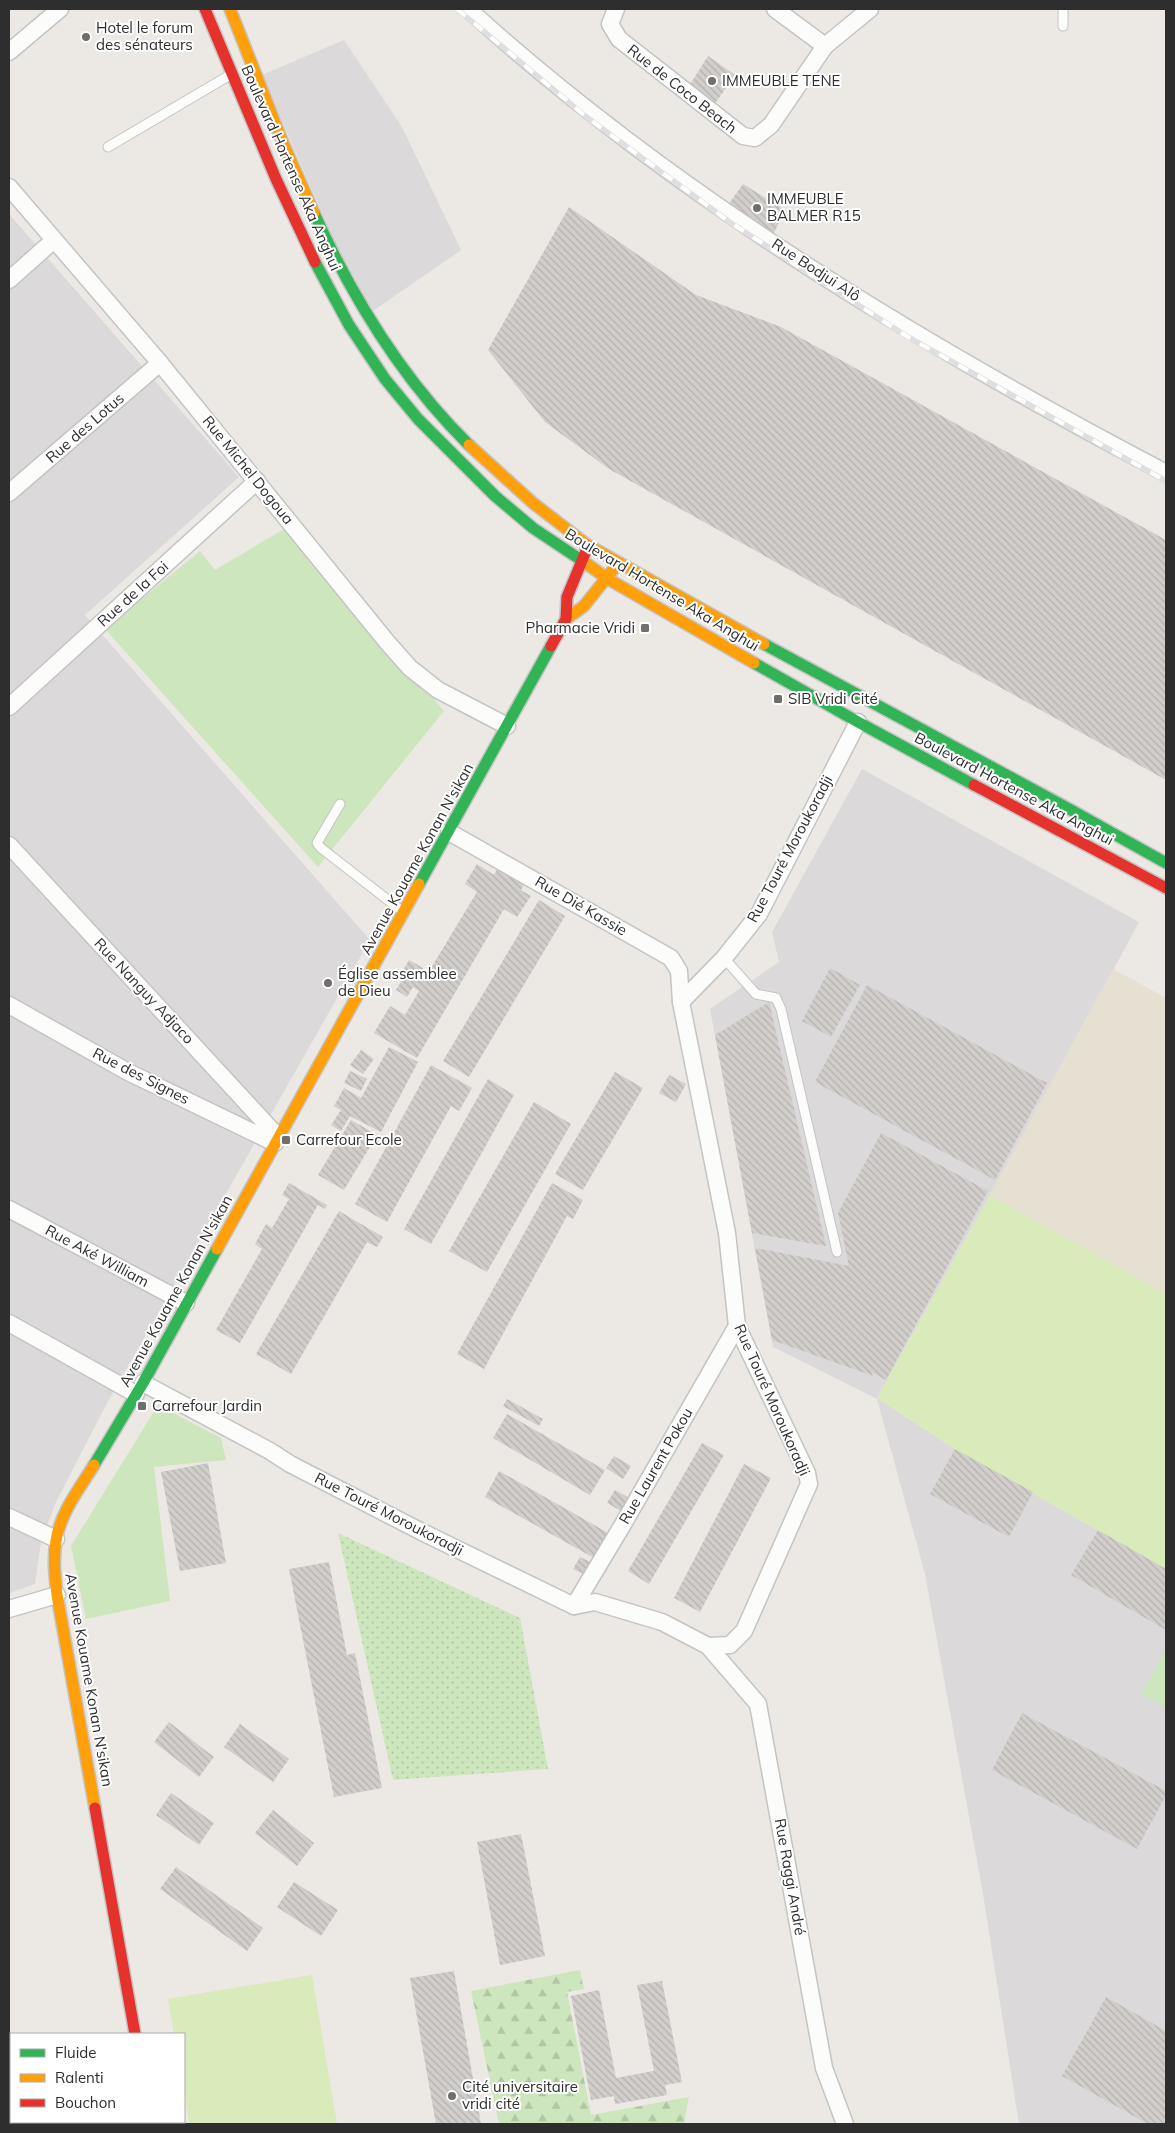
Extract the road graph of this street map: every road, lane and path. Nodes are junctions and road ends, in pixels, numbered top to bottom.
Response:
1 (58, 9) edge
2 (205, 9) edge
3 (230, 9) edge
4 (468, 9) edge
5 (616, 9) edge
6 (775, 9) edge
7 (870, 9) edge
8 (1064, 9) edge
9 (1063, 26) dead end
10 (825, 46) junction
11 (9, 52) edge
12 (232, 74) junction
13 (108, 147) dead end
14 (9, 187) edge
15 (54, 240) junction
16 (9, 280) edge
17 (160, 363) junction
18 (1166, 473) edge
19 (257, 481) junction
20 (9, 493) edge
21 (588, 546) junction
22 (580, 562) junction
23 (618, 564) junction
24 (608, 579) junction
25 (566, 619) junction
26 (9, 707) edge
27 (858, 722) junction
28 (507, 726) junction
29 (340, 804) dead end
30 (450, 832) junction
31 (9, 845) edge
32 (1166, 864) edge
33 (1166, 888) edge
34 (404, 912) junction
35 (724, 958) junction
36 (681, 1002) junction
37 (9, 1005) edge
38 (277, 1140) junction
39 (9, 1209) edge
40 (836, 1252) dead end
41 (186, 1303) junction
42 (9, 1323) edge
43 (737, 1326) junction
44 (139, 1389) junction
45 (9, 1516) edge
46 (56, 1538) junction
47 (57, 1595) junction
48 (574, 1606) junction
49 (9, 1609) edge
50 (708, 1646) junction
51 (135, 2033) edge
52 (845, 2124) edge

1 - 11 street
2 - 12 main road, Boulevard Hortense Aka Anghui
3 - 21 main road, Boulevard Hortense Aka Anghui
4 - 18 street, Rue Bodjui Alô
5 - 10 street, Rue de Coco Beach
6 - 10 street
7 - 10 street, Rue de Coco Beach
8 - 9 lane
12 - 13 lane
12 - 22 main road, Boulevard Hortense Aka Anghui
14 - 15 street, Rue Michel Dogoua
15 - 16 street
15 - 17 street, Rue Michel Dogoua
17 - 19 street, Rue Michel Dogoua
17 - 20 street, Rue des Lotus
19 - 26 street, Rue de la Foi
19 - 28 street, Rue Michel Dogoua
21 - 22 main road, Avenue Kouame Konan N'sikan
21 - 23 main road, Boulevard Hortense Aka Anghui
22 - 24 main road, Boulevard Hortense Aka Anghui
22 - 25 main road, Avenue Kouame Konan N'sikan
23 - 24 main road, Avenue Kouame Konan N'sikan
23 - 32 main road, Boulevard Hortense Aka Anghui
24 - 25 main road, Avenue Kouame Konan N'sikan
24 - 27 main road, Boulevard Hortense Aka Anghui
25 - 28 main road, Avenue Kouame Konan N'sikan
27 - 33 main road, Boulevard Hortense Aka Anghui
27 - 35 street, Rue Touré Moroukoradji
28 - 30 main road, Avenue Kouame Konan N'sikan
29 - 34 lane
30 - 34 main road, Avenue Kouame Konan N'sikan
30 - 36 street, Rue Dié Kassie
31 - 38 street, Rue Nanguy Adjaco
34 - 38 main road, Avenue Kouame Konan N'sikan
35 - 36 street, Rue Touré Moroukoradji
35 - 40 lane
36 - 43 street, Rue Touré Moroukoradji
37 - 38 street, Rue des Signes
38 - 41 main road, Avenue Kouame Konan N'sikan
39 - 41 street, Rue Aké William
41 - 44 main road, Avenue Kouame Konan N'sikan
42 - 44 street, Rue Touré Moroukoradji
43 - 48 street, Rue Laurent Pokou
43 - 50 street, Rue Touré Moroukoradji
44 - 46 main road, Avenue Kouame Konan N'sikan
44 - 48 street, Rue Touré Moroukoradji
45 - 46 street
46 - 47 main road, Avenue Kouame Konan N'sikan
47 - 49 street
47 - 51 main road, Avenue Kouame Konan N'sikan
48 - 50 street
50 - 52 street, Rue Raggi André

